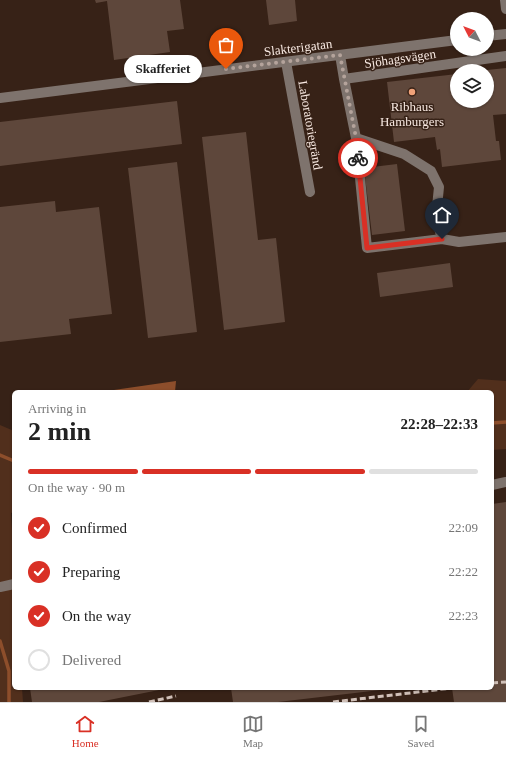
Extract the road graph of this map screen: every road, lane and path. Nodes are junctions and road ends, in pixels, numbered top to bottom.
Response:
1 (505, 0) edge
2 (506, 9) edge
3 (506, 34) edge
4 (494, 35) edge
5 (450, 41) edge
6 (340, 55) junction
7 (506, 56) edge
8 (286, 62) junction
9 (344, 79) junction
10 (0, 98) edge
11 (356, 138) junction
12 (310, 192) dead end
13 (506, 236) edge
14 (442, 239) junction
15 (506, 482) edge
16 (494, 485) edge
17 (12, 584) edge
18 (0, 587) edge

1 - 2 street
3 - 4 street
5 - 6 street, Slakterigatan
6 - 8 street, Slakterigatan
6 - 9 street
7 - 9 street, Sjöhagsvägen
8 - 10 street, Slakterigatan
8 - 12 street, Laboratoriegränd
9 - 11 street
11 - 14 street
11 - 14 street
13 - 14 street
15 - 16 street
17 - 18 street

